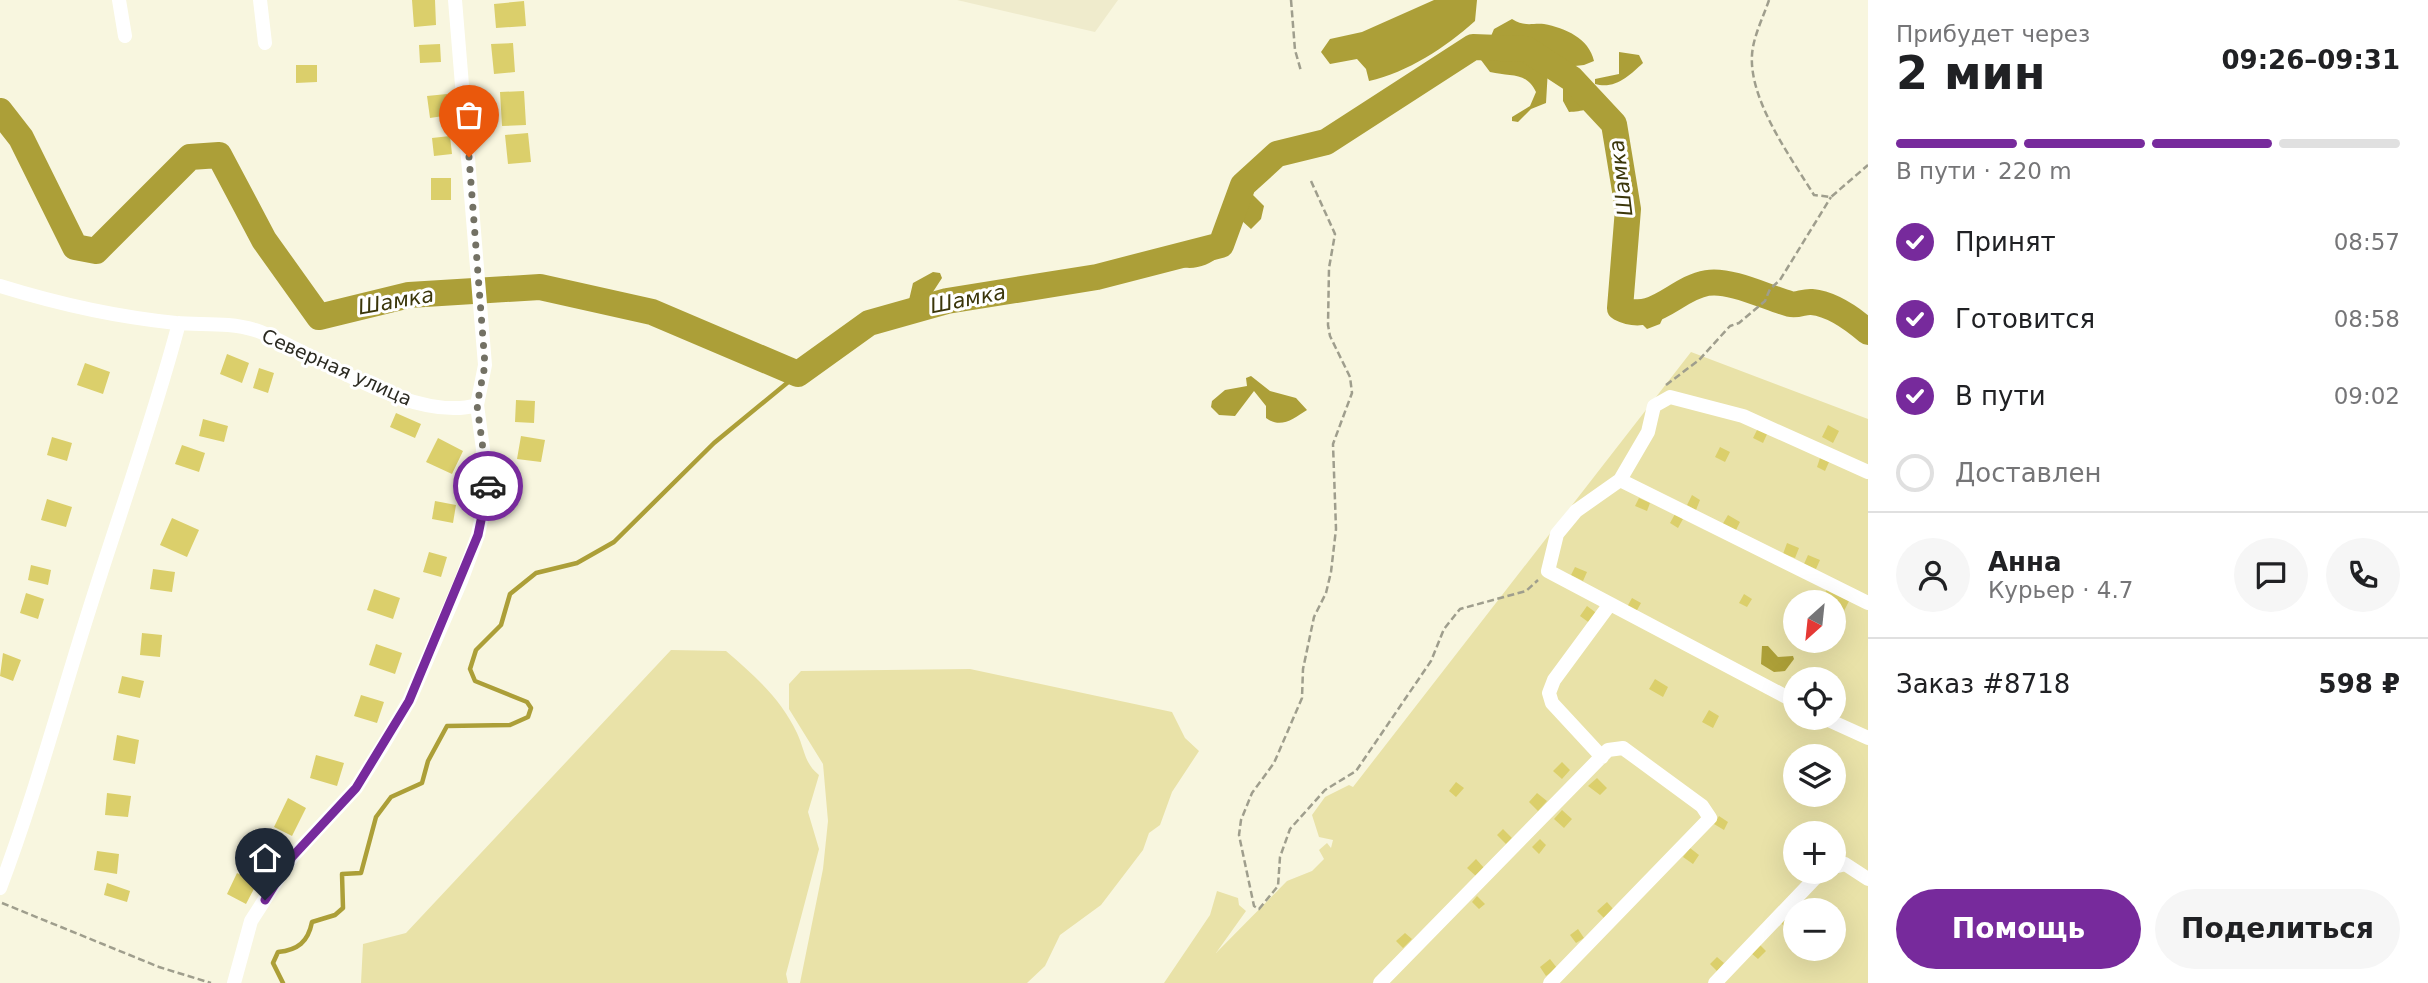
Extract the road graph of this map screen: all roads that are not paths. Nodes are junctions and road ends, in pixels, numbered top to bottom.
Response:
1 (119, 0) edge
2 (260, 0) edge
3 (455, 0) edge
4 (125, 36) dead end
5 (265, 43) dead end
6 (0, 286) edge
7 (179, 323) junction
8 (477, 405) junction
9 (1868, 472) edge
10 (1620, 480) junction
11 (1868, 603) edge
12 (1610, 604) junction
13 (1783, 695) edge
14 (1846, 728) edge
15 (1868, 738) edge
16 (1602, 757) junction
17 (1846, 865) edge
18 (1868, 879) edge
19 (1810, 884) edge
20 (0, 888) edge
21 (234, 983) edge
22 (1380, 983) edge
23 (1550, 983) edge
24 (1715, 983) edge

1 - 4 street
2 - 5 street
3 - 8 street
6 - 7 street, Северная улица
7 - 8 street, Северная улица
7 - 20 street
8 - 21 street
9 - 10 street
10 - 11 street
10 - 12 street
12 - 13 street
12 - 16 street
14 - 15 street
16 - 22 street
16 - 23 street
17 - 18 street
19 - 24 street

